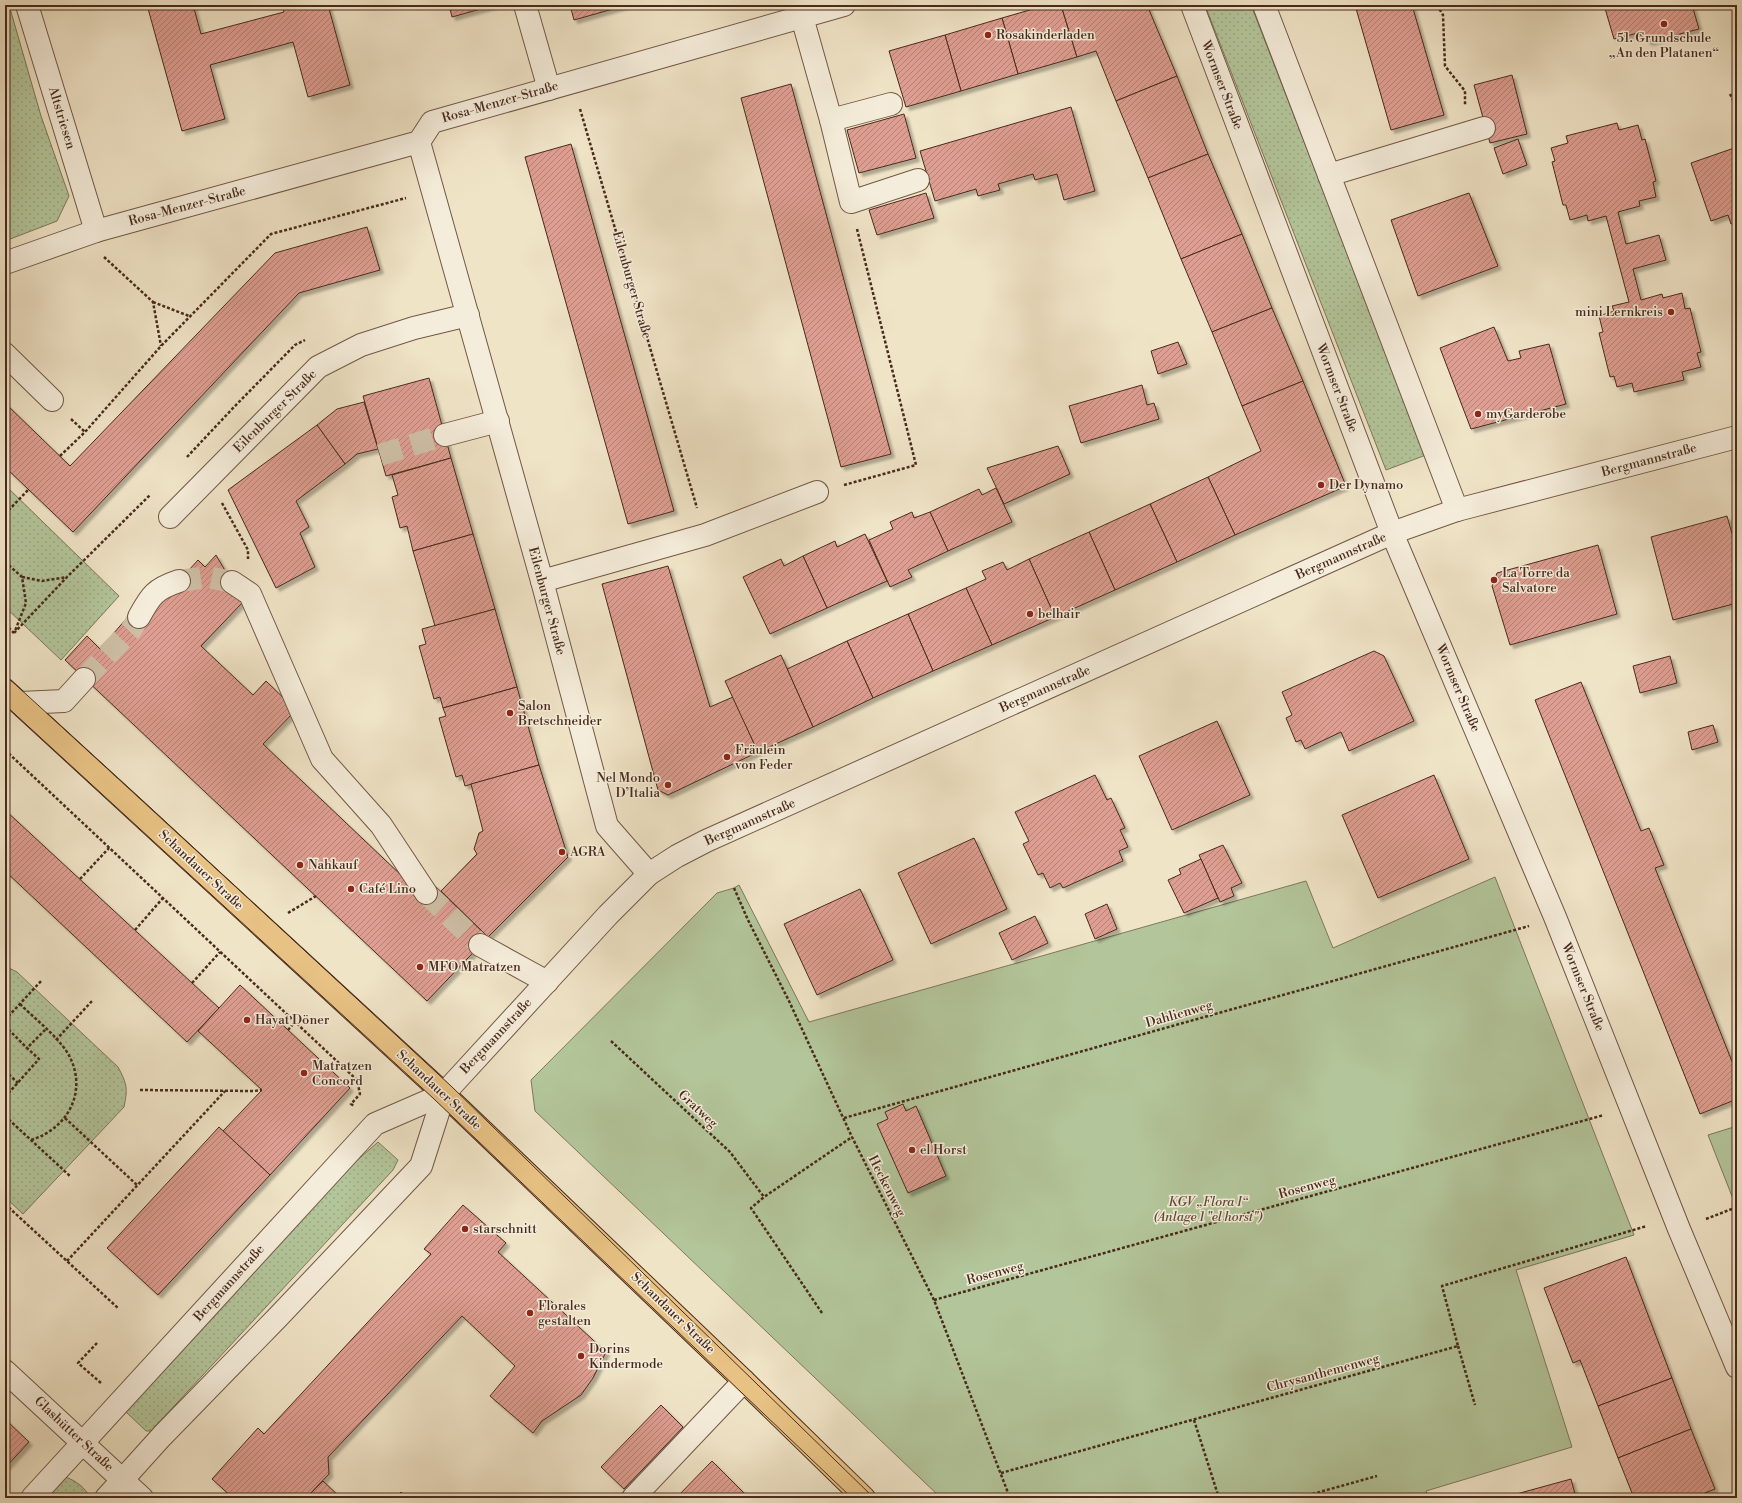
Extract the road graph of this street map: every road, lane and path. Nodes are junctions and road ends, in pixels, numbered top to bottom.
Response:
1 (27, 5) edge
2 (525, 5) edge
3 (844, 5) edge
4 (1192, 5) edge
5 (1264, 5) edge
6 (1437, 5) edge
7 (802, 17) junction
8 (572, 82) junction
9 (548, 89) junction
10 (1730, 94) dead end
11 (891, 104) dead end
12 (1737, 108) edge
13 (831, 120) junction
14 (1475, 130) joint
15 (419, 142) junction
16 (1329, 175) junction
17 (918, 180) dead end
18 (433, 191) junction
19 (851, 202) junction
20 (96, 231) junction
21 (5, 263) edge
22 (153, 302) junction
23 (468, 315) junction
24 (189, 316) junction
25 (161, 346) junction
26 (5, 354) edge
27 (52, 400) dead end
28 (498, 421) junction
29 (445, 435) tunnel mouth
30 (1737, 437) edge
31 (60, 456) dead end
32 (209, 478) junction
33 (28, 490) dead end
34 (817, 492) joint
35 (1457, 510) junction
36 (5, 514) edge
37 (170, 517) dead end
38 (1392, 533) junction
39 (705, 535) junction
40 (5, 562) edge
41 (22, 577) junction
42 (67, 577) dead end
43 (179, 581) tunnel mouth
44 (542, 581) junction
45 (232, 582) tunnel mouth
46 (250, 594) junction
47 (139, 617) tunnel mouth
48 (5, 624) edge
49 (84, 679) tunnel mouth
50 (12, 697) edge
51 (5, 750) edge
52 (109, 848) junction
53 (649, 874) junction
54 (80, 879) dead end
55 (734, 888) dead end
56 (426, 893) tunnel mouth
57 (163, 898) junction
58 (135, 930) dead end
59 (1519, 930) dead end
60 (480, 945) tunnel mouth
61 (220, 952) junction
62 (42, 980) dead end
63 (547, 982) junction
64 (192, 983) dead end
65 (92, 1001) dead end
66 (20, 1004) junction
67 (5, 1020) edge
68 (295, 1022) junction
69 (5, 1026) edge
70 (46, 1029) junction
71 (288, 1030) dead end
72 (56, 1040) junction
73 (611, 1041) dead end
74 (27, 1048) junction
75 (5, 1071) edge
76 (18, 1083) junction
77 (140, 1090) dead end
78 (262, 1090) dead end
79 (224, 1091) junction
80 (444, 1094) junction
81 (5, 1097) edge
82 (5, 1116) edge
83 (65, 1118) junction
84 (844, 1118) junction
85 (1593, 1118) dead end
86 (375, 1124) junction
87 (852, 1137) junction
88 (31, 1140) junction
89 (71, 1177) dead end
90 (137, 1185) junction
91 (764, 1197) junction
92 (5, 1204) edge
93 (1737, 1207) edge
94 (1638, 1229) dead end
95 (1679, 1229) junction
96 (67, 1261) junction
97 (934, 1300) junction
98 (119, 1309) dead end
99 (822, 1313) dead end
100 (97, 1343) dead end
101 (1458, 1346) junction
102 (1737, 1367) edge
103 (5, 1371) edge
104 (744, 1381) junction
105 (121, 1401) junction
106 (1475, 1405) dead end
107 (1194, 1420) junction
108 (83, 1442) junction
109 (1001, 1473) junction
110 (1376, 1476) dead end
111 (123, 1479) junction
112 (32, 1498) edge
113 (106, 1498) edge
114 (142, 1498) edge
115 (633, 1498) edge
116 (864, 1498) edge
117 (1010, 1498) edge
118 (1219, 1498) edge
119 (1298, 1498) edge

1 - 20 street, Altstriesen
2 - 9 street
3 - 7 street, Rosa-Menzer-Straße
4 - 38 street, Wormser Straße
5 - 16 street
6 - 14 path
7 - 8 street, Rosa-Menzer-Straße
7 - 13 street
8 - 9 street, Rosa-Menzer-Straße
8 - 39 path, Eilenburger Straße
9 - 15 street, Rosa-Menzer-Straße
10 - 12 path
11 - 13 street
13 - 19 street
14 - 16 street
15 - 18 street, Eilenburger Straße
15 - 20 street, Rosa-Menzer-Straße
16 - 35 street
17 - 19 street
18 - 23 street, Eilenburger Straße
18 - 24 path
19 - 34 path
20 - 21 street
20 - 22 path
22 - 24 path
22 - 25 path
23 - 28 street, Eilenburger Straße
23 - 32 street, Eilenburger Straße
24 - 25 path
25 - 31 path
26 - 27 street
28 - 29 street
28 - 44 street, Eilenburger Straße
30 - 35 street, Bergmannstraße
32 - 37 street, Eilenburger Straße
32 - 46 path
33 - 36 path
34 - 39 street
35 - 38 street, Bergmannstraße
38 - 53 street, Bergmannstraße
38 - 95 street, Wormser Straße
39 - 44 street
40 - 41 path
41 - 42 path
41 - 48 path
43 - 47 street
44 - 53 street, Eilenburger Straße
45 - 46 street
46 - 56 street
49 - 50 street
50 - 80 main road, Schandauer Straße
51 - 52 path
52 - 54 path
52 - 57 path
53 - 63 street, Bergmannstraße
55 - 84 path, Heckenweg
57 - 58 path
57 - 61 path
59 - 84 path, Dahlienweg
60 - 63 street
61 - 64 path
61 - 68 path
62 - 66 path
63 - 80 street, Bergmannstraße
65 - 72 path
66 - 67 path
66 - 70 path
68 - 71 path
68 - 86 path
69 - 74 path
70 - 72 path
70 - 74 path
72 - 83 path
73 - 91 path, Gratweg
74 - 76 path
75 - 76 path
76 - 81 path
77 - 79 path
78 - 79 path
79 - 90 path
80 - 86 street, Bergmannstraße
80 - 104 main road, Schandauer Straße
80 - 111 street, Bergmannstraße
82 - 88 path
83 - 88 path
83 - 90 path
84 - 87 path, Heckenweg
85 - 97 path, Rosenweg
86 - 105 street, Bergmannstraße
87 - 91 path
87 - 97 path, Heckenweg
88 - 89 path
90 - 96 path
91 - 99 path
92 - 96 path
93 - 95 path
94 - 101 path
95 - 102 street, Wormser Straße
96 - 98 path
97 - 109 path, Heckenweg
100 - 105 path
101 - 106 path
101 - 107 path, Chrysanthemenweg
103 - 108 street, Glashütter Straße
104 - 115 street
104 - 116 main road, Schandauer Straße
105 - 108 street, Bergmannstraße
107 - 109 path, Chrysanthemenweg
107 - 118 path
108 - 111 street, Glashütter Straße
108 - 112 street, Bergmannstraße
109 - 117 path, Heckenweg
110 - 119 path
111 - 113 street, Bergmannstraße
111 - 114 street, Glashütter Straße

